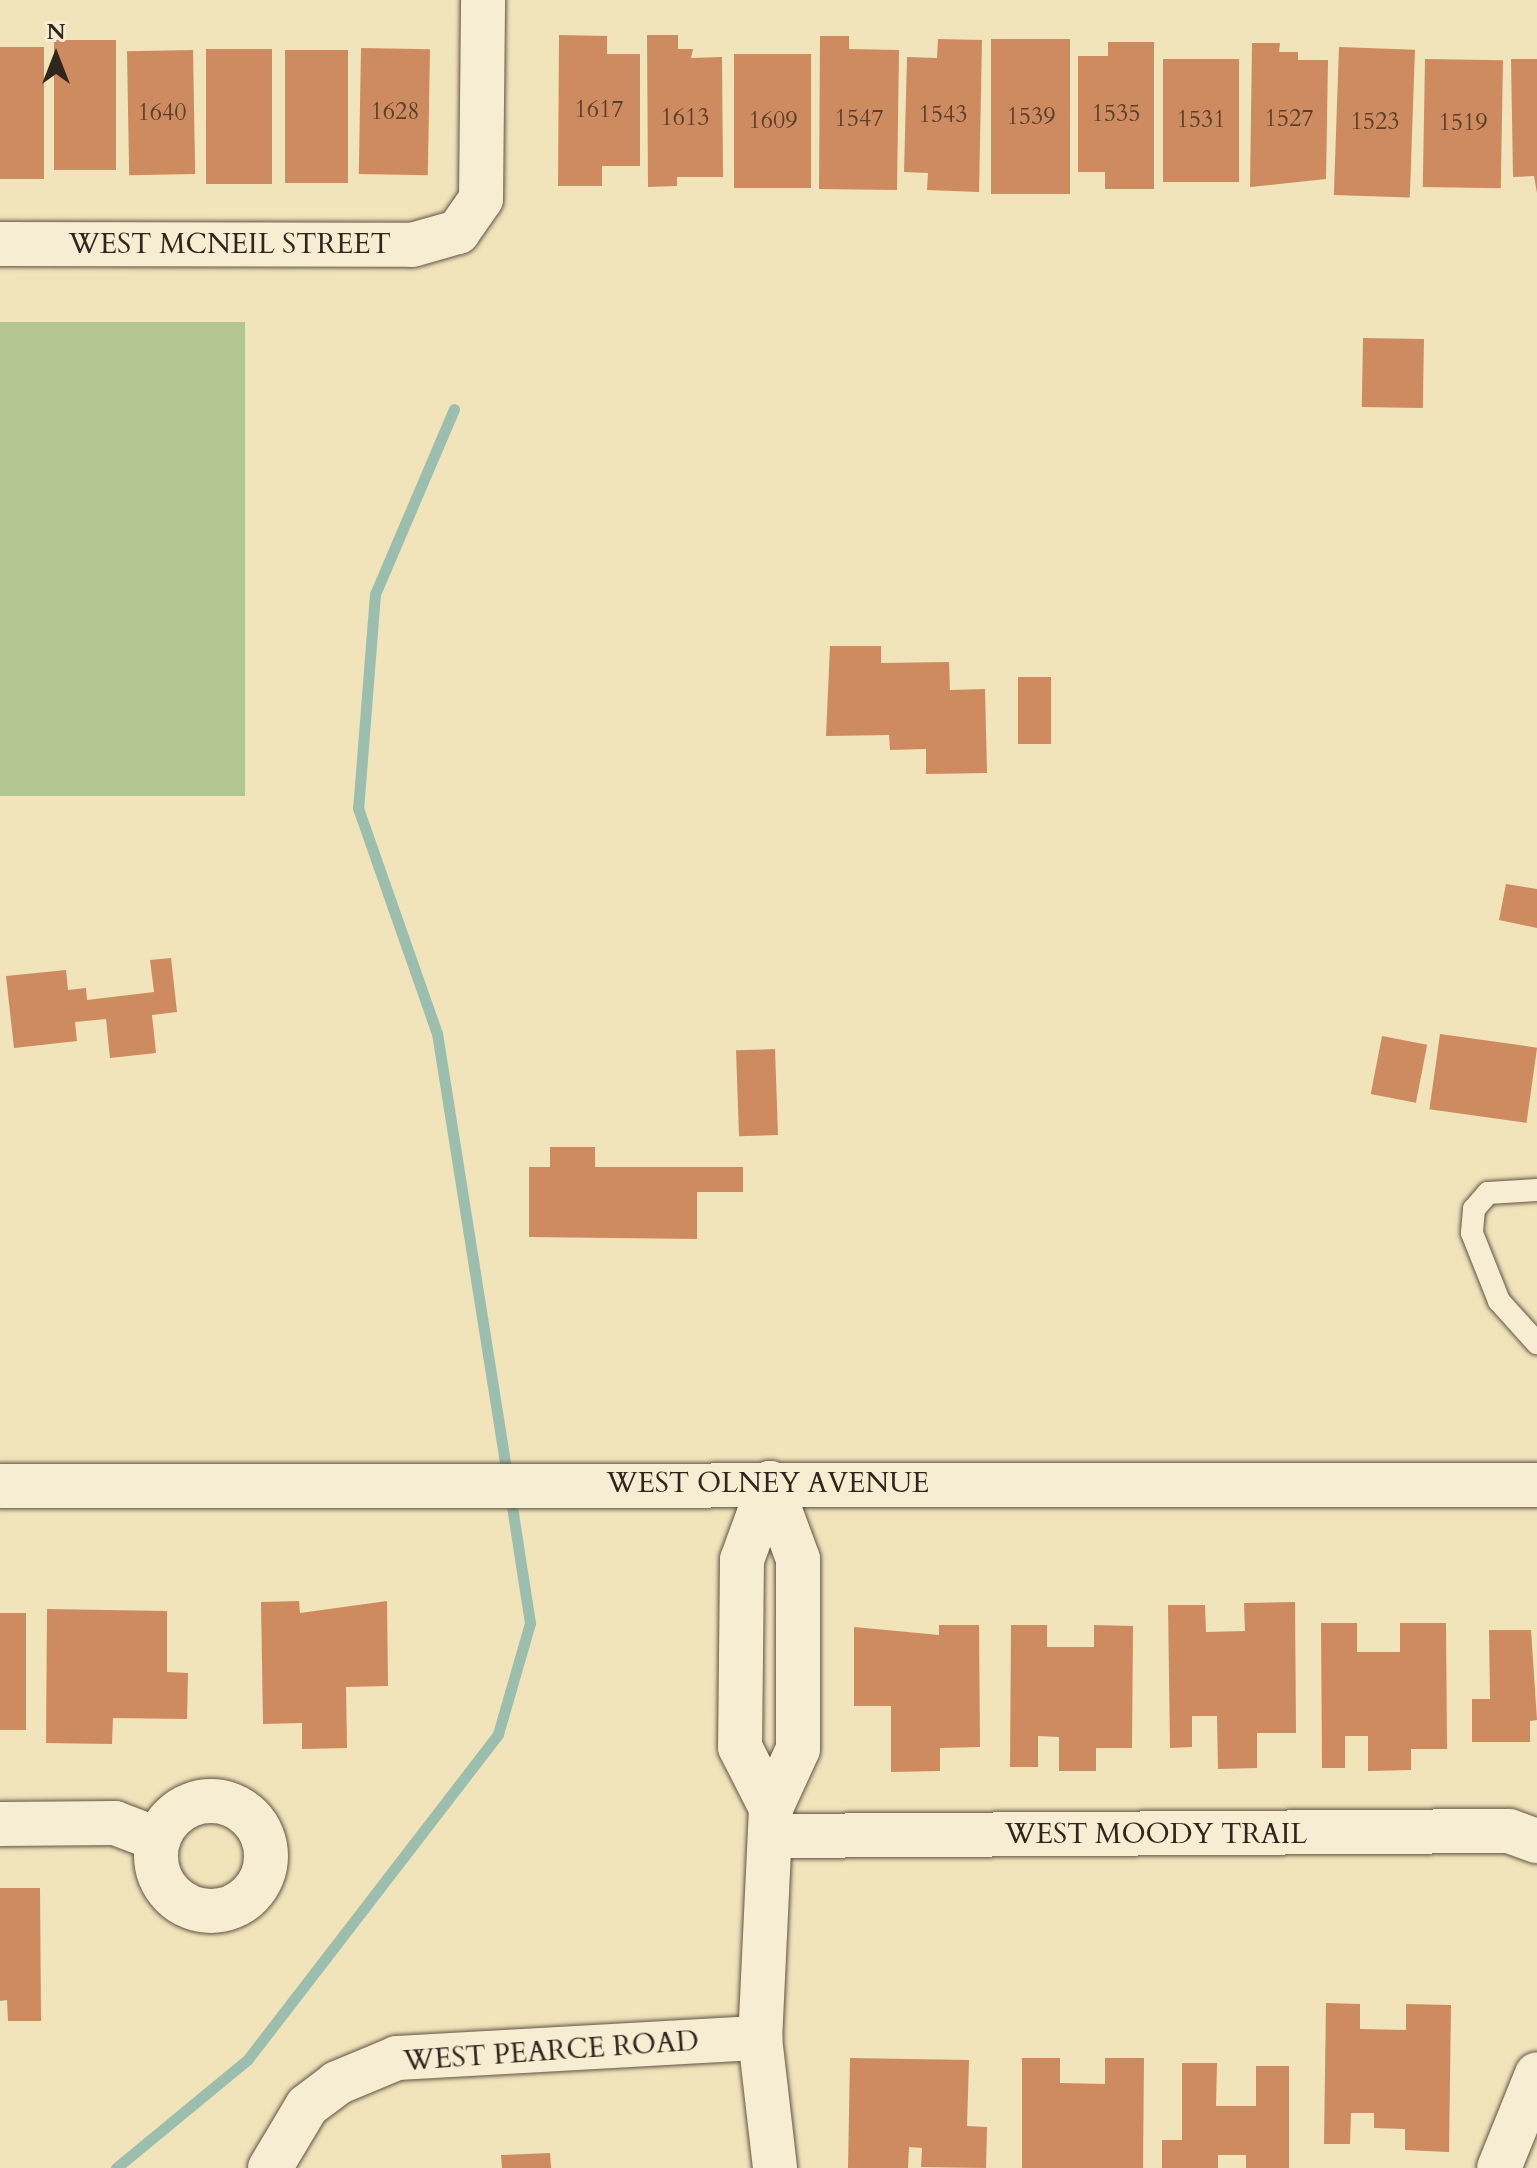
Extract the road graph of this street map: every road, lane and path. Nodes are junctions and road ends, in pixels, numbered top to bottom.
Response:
1 (483, 0) edge
2 (0, 244) edge
3 (1537, 1190) edge
4 (1537, 1343) edge
5 (770, 1483) junction
6 (1537, 1485) edge
7 (0, 1486) edge
8 (772, 1822) junction
9 (0, 1824) edge
10 (157, 1839) dead end
11 (1537, 1841) edge
12 (760, 2038) junction
13 (1537, 2074) edge
14 (270, 2168) edge
15 (775, 2168) edge
16 (1499, 2168) edge

1 - 2 street, WEST MCNEIL STREET
3 - 4 lane
5 - 6 street, WEST OLNEY AVENUE
5 - 7 street, WEST OLNEY AVENUE
5 - 8 street
5 - 8 street
8 - 11 street, WEST MOODY TRAIL
8 - 12 street
9 - 10 street
12 - 14 street, WEST PEARCE ROAD
12 - 15 street
13 - 16 street

